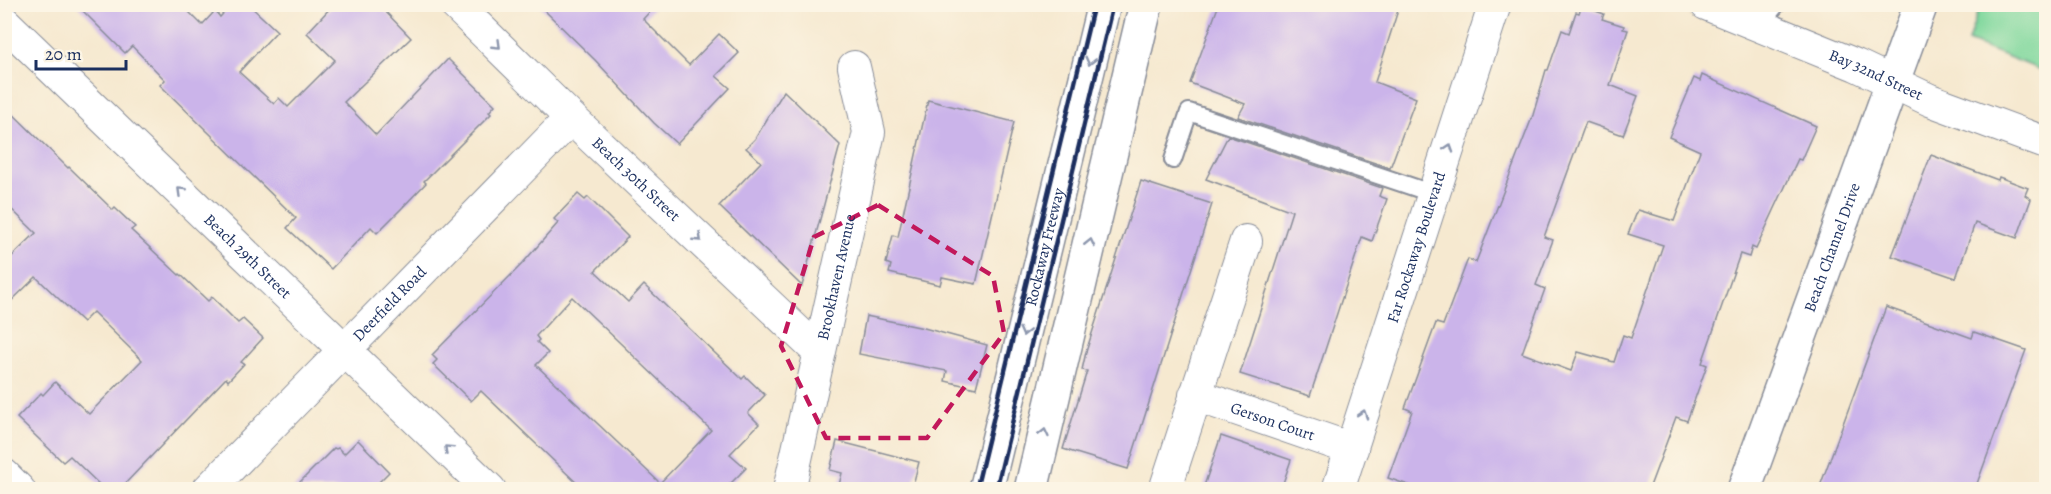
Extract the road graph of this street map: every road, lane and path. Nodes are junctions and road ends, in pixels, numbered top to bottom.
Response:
1 (455, 4) edge
2 (1104, 4) edge
3 (1146, 4) edge
4 (1495, 4) edge
5 (1706, 4) edge
6 (1922, 4) edge
7 (1768, 15) edge
8 (4, 22) edge
9 (854, 67) dead end
10 (1893, 84) junction
11 (571, 118) junction
12 (2046, 143) edge
13 (1173, 160) dead end
14 (1434, 194) junction
15 (1246, 241) dead end
16 (344, 348) junction
17 (819, 352) junction
18 (1195, 395) junction
19 (1352, 449) junction
20 (4, 476) edge
21 (1166, 487) dead end
22 (19, 489) edge
23 (208, 489) edge
24 (490, 489) edge
25 (789, 489) edge
26 (986, 489) edge
27 (1031, 489) edge
28 (1338, 489) edge
29 (1744, 489) edge

1 -> 11 street, Beach 30th Street
2 -> 26 street, Rockaway Freeway
27 -> 3 street
14 -> 4 street, Far Rockaway Boulevard
5 - 7 street, Bay 32nd Street
6 - 10 street, Beach Channel Drive
7 - 10 street, Bay 32nd Street
16 -> 8 street, Beach 29th Street
9 - 17 street, Brookhaven Avenue
10 - 12 street, Bay 32nd Street
10 - 29 street, Beach Channel Drive
11 - 16 street, Deerfield Road
11 -> 17 street, Beach 30th Street
13 - 14 lane
19 -> 14 street, Far Rockaway Boulevard
15 - 18 street
16 - 23 street, Deerfield Road
24 -> 16 street, Beach 29th Street
17 - 25 street, Brookhaven Avenue
18 - 19 street, Gerson Court
18 - 21 street
19 - 28 street, Far Rockaway Boulevard
20 - 22 street

